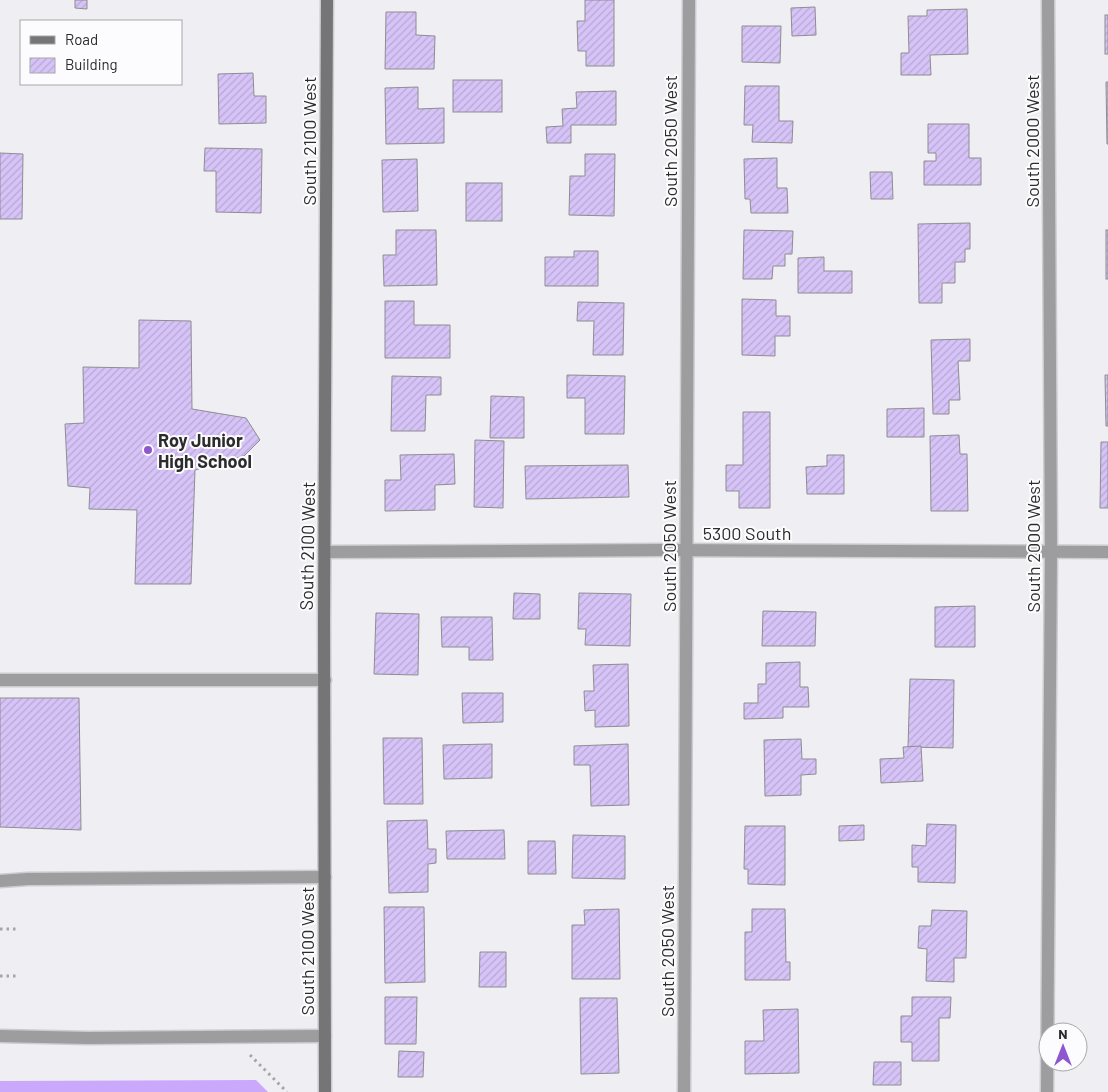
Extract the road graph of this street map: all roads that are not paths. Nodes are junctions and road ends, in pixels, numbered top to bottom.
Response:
1 (326, 0) edge
2 (689, 0) edge
3 (1048, 0) edge
4 (686, 550) junction
5 (325, 552) junction
6 (1051, 552) junction
7 (1108, 552) edge
8 (0, 680) edge
9 (325, 680) junction
10 (325, 877) junction
11 (0, 881) edge
12 (0, 1036) edge
13 (325, 1036) junction
14 (325, 1092) edge
15 (684, 1092) edge
16 (1047, 1092) edge

1 - 5 street, South 2100 West
2 - 4 street, South 2050 West
3 - 6 street, South 2000 West
4 - 5 street, 5300 South
4 - 6 street, 5300 South
4 - 15 street, South 2050 West
5 - 9 street, South 2100 West
6 - 7 street, 5300 South
6 - 16 street, South 2000 West
8 - 9 street
9 - 10 street, South 2100 West
10 - 11 street
10 - 13 street, South 2100 West
12 - 13 street
13 - 14 street, South 2100 West

